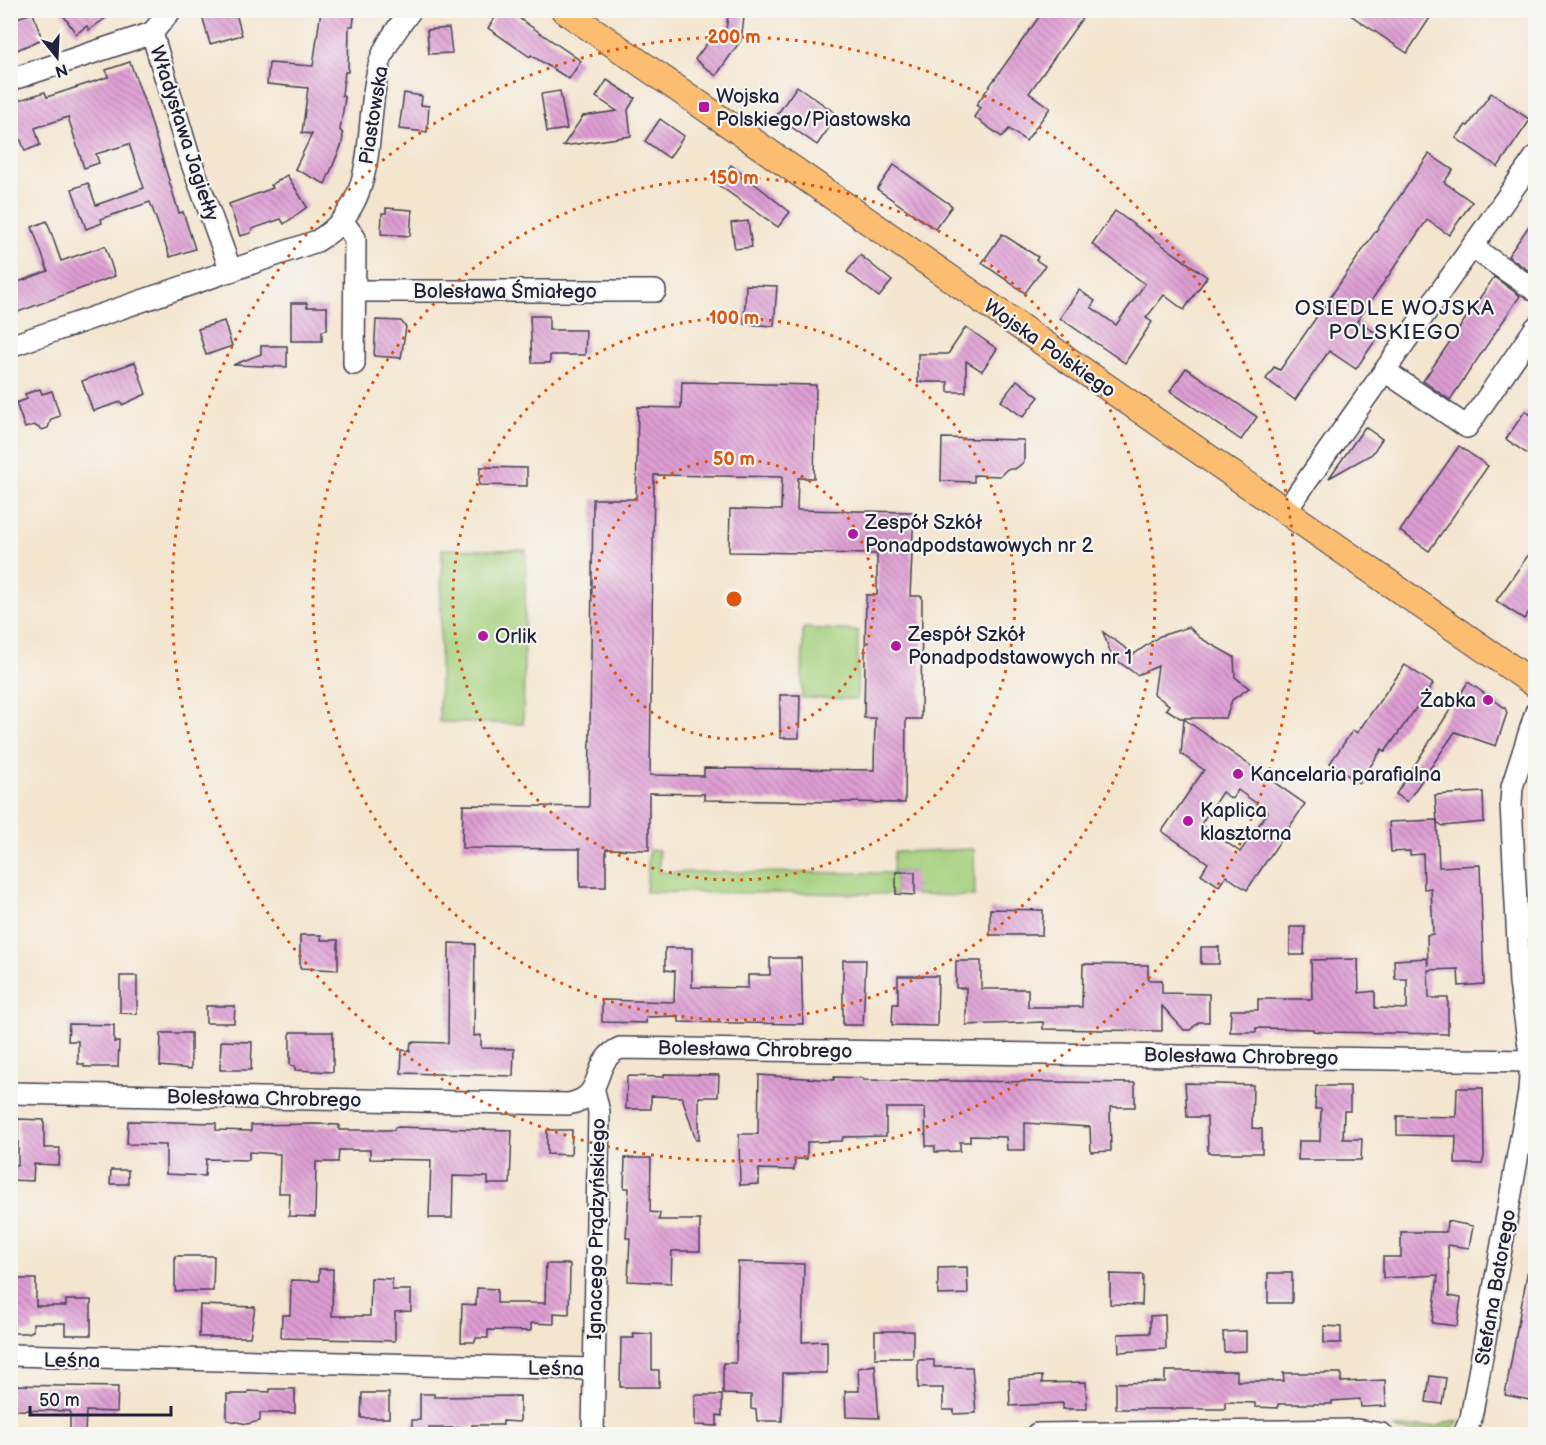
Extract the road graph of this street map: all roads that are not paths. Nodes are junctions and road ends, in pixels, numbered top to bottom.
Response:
1 (171, 10) edge
2 (411, 10) edge
3 (564, 10) edge
4 (152, 33) junction
5 (10, 80) edge
6 (1536, 156) edge
7 (343, 222) junction
8 (1472, 247) junction
9 (231, 271) junction
10 (355, 291) junction
11 (654, 291) dead end
12 (1536, 291) edge
13 (1536, 327) edge
14 (10, 346) edge
15 (354, 364) dead end
16 (1385, 371) junction
17 (1286, 512) junction
18 (1536, 686) edge
19 (1536, 712) edge
20 (1531, 1061) junction
21 (594, 1091) junction
22 (10, 1093) edge
23 (10, 1357) edge
24 (588, 1369) junction
25 (593, 1434) edge
26 (1037, 1434) edge
27 (1382, 1434) edge
28 (1464, 1434) edge

1 - 4 street
2 - 7 street, Piastowska
3 - 17 main road, Wojska Polskiego
4 - 5 street, Władysława Jagiełły
4 - 9 street, Władysława Jagiełły
6 - 8 street
7 - 9 street, Piastowska
7 - 10 street
8 - 12 street
8 - 16 street
9 - 14 street
10 - 11 street, Bolesława Śmiałego
10 - 15 street
13 - 16 street
16 - 17 street
17 - 18 main road, Wojska Polskiego
19 - 20 street, Stefana Batorego
20 - 21 street, Bolesława Chrobrego
20 - 28 street, Stefana Batorego
21 - 22 street, Bolesława Chrobrego
21 - 24 street, Ignacego Prądzyńskiego
23 - 24 street, Leśna
24 - 25 street, Ignacego Prądzyńskiego
26 - 27 street

